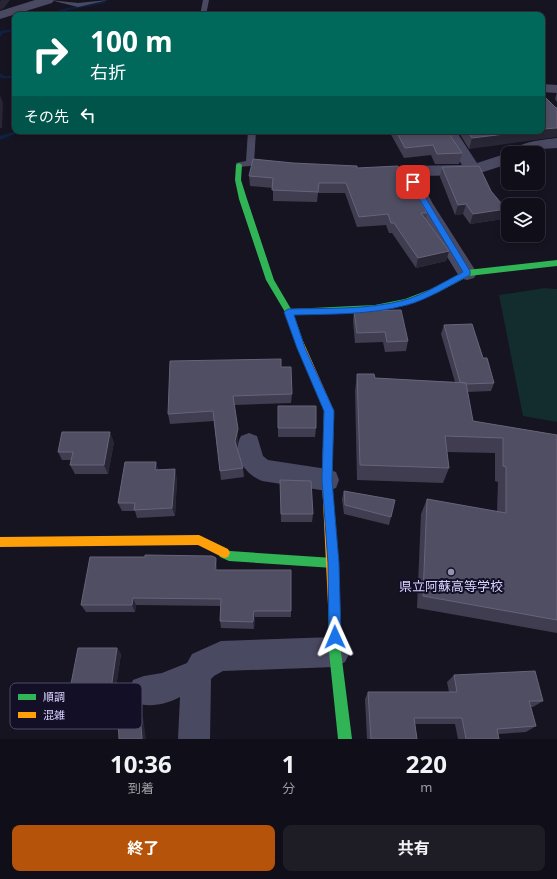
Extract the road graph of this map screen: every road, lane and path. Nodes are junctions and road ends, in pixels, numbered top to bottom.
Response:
1 (48, 0) edge
2 (53, 0) edge
3 (105, 0) edge
4 (206, 0) edge
5 (204, 12) edge
6 (0, 15) edge
7 (557, 89) edge
8 (545, 95) edge
9 (252, 134) edge
10 (450, 134) edge
11 (557, 144) edge
12 (536, 146) edge
13 (501, 162) edge
14 (239, 165) joint
15 (474, 170) junction
16 (557, 263) edge
17 (467, 273) junction
18 (288, 312) junction
19 (249, 443) dead end
20 (327, 480) junction
21 (0, 542) edge
22 (334, 563) junction
23 (335, 652) junction
24 (196, 675) junction
25 (144, 691) dead end
26 (194, 739) edge
27 (345, 739) edge

1 - 6 street
2 - 3 lane
4 - 5 lane
7 - 8 street
9 - 14 lane
10 - 15 street
11 - 12 street
13 - 15 street
14 - 18 street
15 - 17 street
16 - 17 street
17 - 18 street
18 - 20 street
19 - 20 street
20 - 22 street
21 - 22 street
22 - 23 street
23 - 24 street
23 - 27 street
24 - 25 street
24 - 26 street

